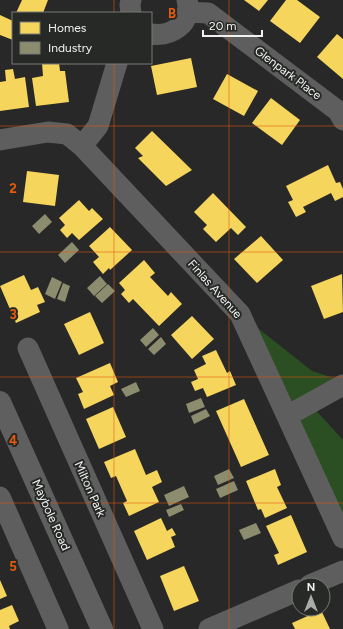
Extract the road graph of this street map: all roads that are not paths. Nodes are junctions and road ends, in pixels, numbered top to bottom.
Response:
1 (131, 0) edge
2 (187, 6) edge
3 (131, 12) edge
4 (152, 34) edge
5 (117, 64) edge
6 (343, 120) edge
7 (0, 140) edge
8 (82, 146) junction
9 (28, 348) dead end
10 (343, 385) edge
11 (0, 402) edge
12 (287, 416) junction
13 (0, 497) edge
14 (343, 538) edge
15 (343, 571) edge
16 (329, 577) edge
17 (291, 593) edge
18 (58, 629) edge
19 (102, 629) edge
20 (153, 629) edge
21 (208, 629) edge

1 - 3 street
2 - 4 street, Glenpark Place
2 - 6 street, Glenpark Place
5 - 8 street
7 - 8 street, Finlas Avenue
8 - 12 street, Finlas Avenue
9 - 20 street, Milton Park
10 - 12 street
11 - 19 main road, Maybole Road
12 - 14 street, Finlas Avenue
13 - 18 street
15 - 16 street
17 - 21 street

